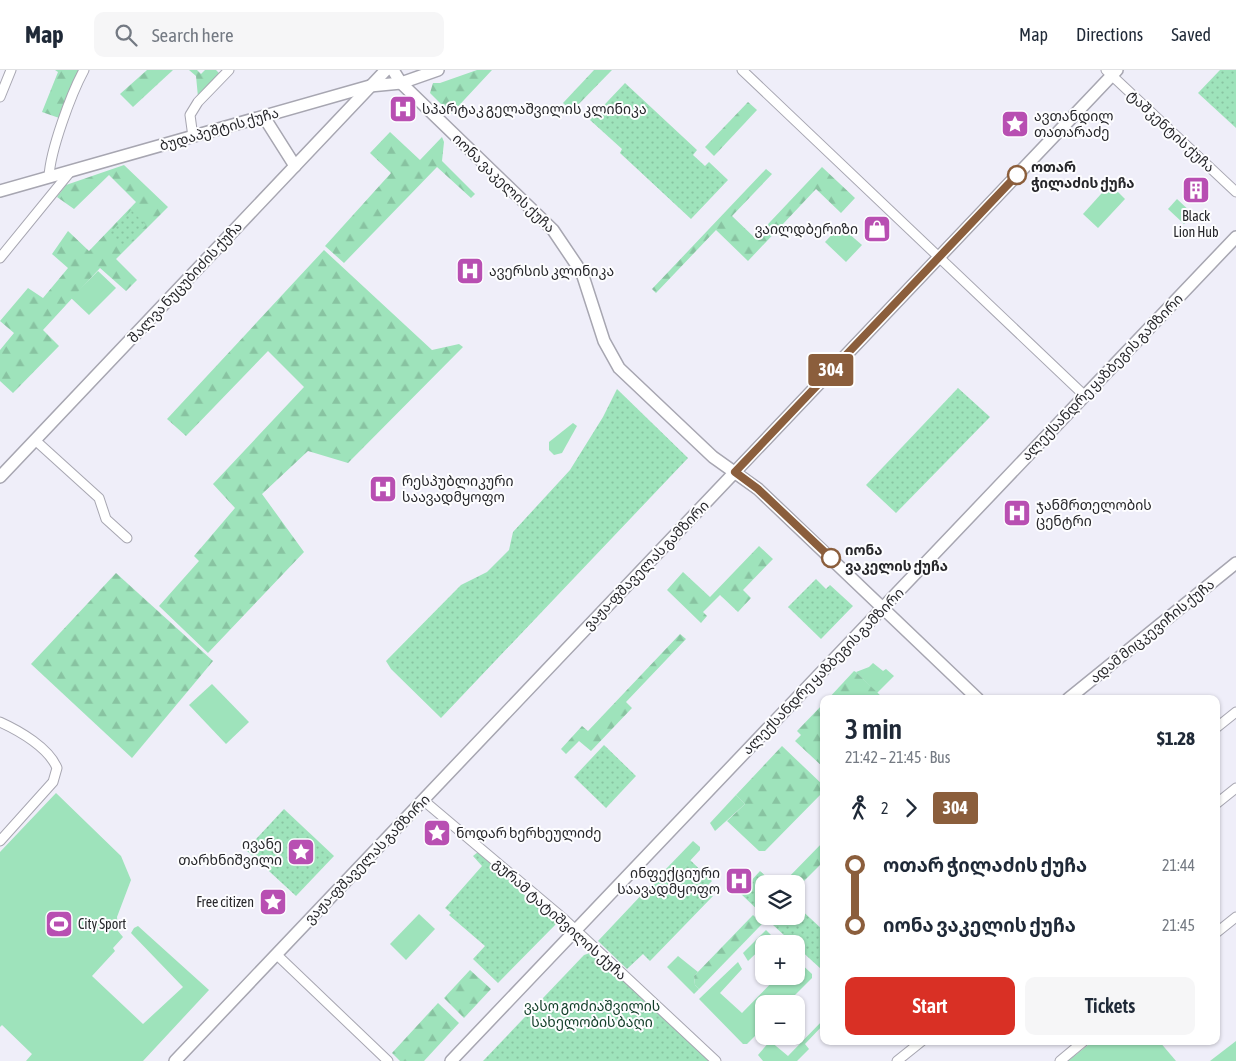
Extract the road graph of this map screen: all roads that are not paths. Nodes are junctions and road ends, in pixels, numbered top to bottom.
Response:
1 (11, 70) edge
2 (84, 70) edge
3 (229, 70) edge
4 (386, 70) edge
5 (393, 70) edge
6 (438, 70) edge
7 (742, 70) edge
8 (1111, 72) edge
9 (401, 83) junction
10 (370, 86) junction
11 (0, 97) edge
12 (264, 116) junction
13 (193, 136) junction
14 (295, 166) junction
15 (70, 172) junction
16 (49, 177) junction
17 (0, 190) edge
18 (1236, 192) edge
19 (1236, 237) edge
20 (0, 258) edge
21 (938, 258) junction
22 (1085, 396) junction
23 (35, 440) junction
24 (735, 472) junction
25 (0, 477) edge
26 (127, 538) dead end
27 (1236, 563) edge
28 (883, 607) junction
29 (974, 695) edge
30 (1073, 695) edge
31 (1236, 712) edge
32 (0, 722) edge
33 (1220, 725) edge
34 (1236, 788) edge
35 (423, 800) junction
36 (1220, 801) edge
37 (0, 841) edge
38 (1236, 917) edge
39 (1220, 930) edge
40 (576, 931) junction
41 (276, 954) junction
42 (917, 1045) edge
43 (1079, 1045) edge
44 (175, 1061) edge
45 (388, 1061) edge
46 (451, 1061) edge
47 (716, 1061) edge
48 (897, 1061) edge
49 (1060, 1061) edge

1 - 11 street
2 - 16 street
3 - 13 street
4 - 10 main road, შალვა ნუცუბიძის ქუჩა
5 - 9 main road, იონა ვაკელის ქუჩა
6 - 9 main road, ბუდაპეშტის ქუჩა
7 - 21 street
8 - 18 street, ტაშკენტის ქუჩა
8 - 21 main road, ვაჟა-ფშაველას გამზირი
9 - 10 main road, ბუდაპეშტის ქუჩა
9 - 24 main road, იონა ვაკელის ქუჩა
10 - 12 main road, ბუდაპეშტის ქუჩა
10 - 14 main road, შალვა ნუცუბიძის ქუჩა
12 - 13 main road, ბუდაპეშტის ქუჩა
12 - 14 main road
13 - 15 main road, ბუდაპეშტის ქუჩა
14 - 23 main road, შალვა ნუცუბიძის ქუჩა
15 - 16 main road, ბუდაპეშტის ქუჩა
15 - 20 street
16 - 17 main road, ბუდაპეშტის ქუჩა
19 - 22 main road, ალექსანდრე ყაზბეგის გამზირი
21 - 22 street
21 - 24 main road, ვაჟა-ფშაველას გამზირი
22 - 28 main road, ალექსანდრე ყაზბეგის გამზირი
23 - 25 main road, შალვა ნუცუბიძის ქუჩა
23 - 26 street
24 - 28 main road, იონა ვაკელის ქუჩა
24 - 35 main road, ვაჟა-ფშაველას გამზირი
27 - 30 main road, ადამ მიცკევიჩის ქუჩა
28 - 29 main road, იონა ვაკელის ქუჩა
28 - 40 main road, ალექსანდრე ყაზბეგის გამზირი
31 - 33 street
32 - 37 street
34 - 36 street
35 - 40 street, გურამ ტატიშვილის ქუჩა
35 - 41 main road, ვაჟა-ფშაველას გამზირი
38 - 39 street
40 - 46 main road, ალექსანდრე ყაზბეგის გამზირი
40 - 47 street, გურამ ტატიშვილის ქუჩა
41 - 44 main road, ვაჟა-ფშაველას გამზირი
41 - 45 street
42 - 48 street
43 - 49 street

